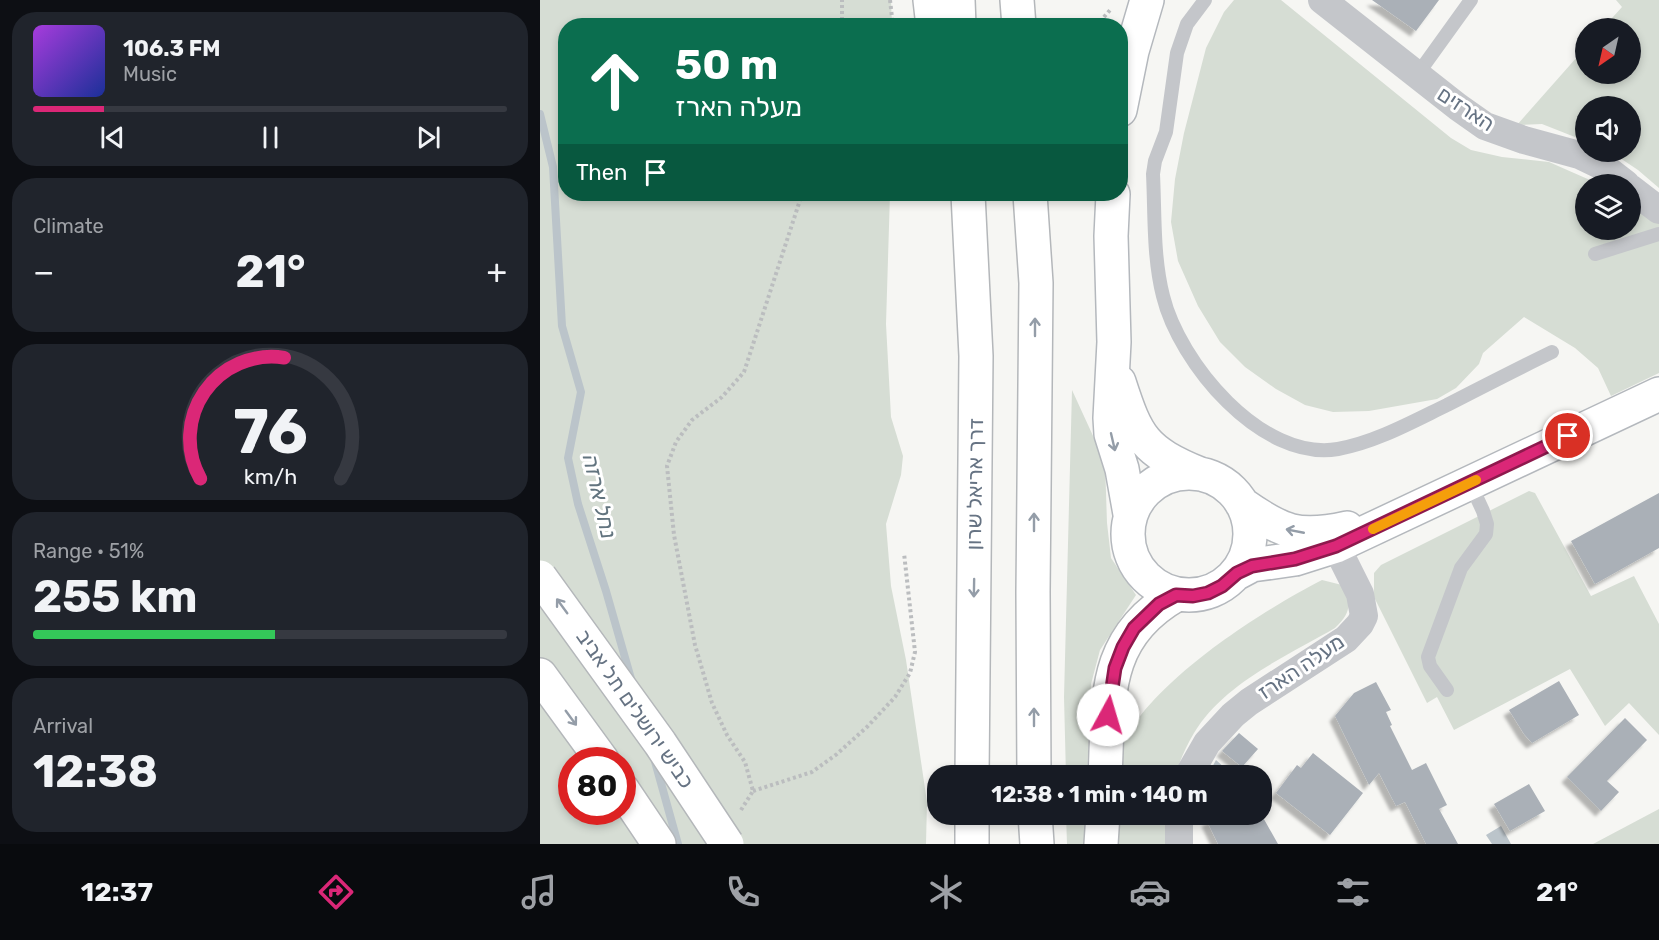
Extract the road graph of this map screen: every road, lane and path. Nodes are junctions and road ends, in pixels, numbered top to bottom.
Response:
1 (842, 0) edge
2 (890, 0) edge
3 (930, 0) edge
4 (958, 0) edge
5 (1017, 0) edge
6 (1147, 0) edge
7 (1204, 0) edge
8 (1322, 0) edge
9 (1472, 0) edge
10 (1114, 6) dead end
11 (842, 18) edge
12 (892, 18) edge
13 (932, 18) edge
14 (959, 18) edge
15 (1018, 18) edge
16 (1103, 18) edge
17 (1128, 71) edge
18 (1417, 75) junction
19 (1613, 174) edge
20 (1641, 196) edge
21 (800, 201) edge
22 (957, 201) edge
23 (968, 201) edge
24 (1030, 201) edge
25 (1113, 201) edge
26 (1659, 210) edge
27 (1659, 234) edge
28 (1595, 254) dead end
29 (1114, 342) junction
30 (1552, 352) dead end
31 (976, 362) junction
32 (1659, 394) edge
33 (1200, 474) junction
34 (1470, 483) junction
35 (1242, 504) junction
36 (1130, 514) junction
37 (1393, 520) junction
38 (1336, 546) junction
39 (904, 553) dead end
40 (1237, 573) junction
41 (540, 577) edge
42 (1176, 595) junction
43 (540, 675) edge
44 (1447, 690) dead end
45 (593, 747) edge
46 (972, 765) edge
47 (1034, 765) edge
48 (1106, 765) edge
49 (1194, 765) edge
50 (753, 790) junction
51 (636, 810) edge
52 (972, 825) edge
53 (1036, 825) edge
54 (1102, 825) edge
55 (1179, 825) edge
56 (732, 829) edge
57 (659, 844) edge
58 (972, 844) edge
59 (1037, 844) edge
60 (1101, 844) edge
61 (1179, 844) edge

1 - 11 path
2 - 12 path
3 - 13 main road
4 - 14 main road
5 - 15 main road
6 - 17 main road
7 - 30 lane
8 - 18 street, הארזים
9 - 18 lane
10 - 16 path
18 - 19 street, הארזים
20 - 26 street
21 - 50 path
22 - 31 main road
23 - 31 main road, דרך אריאל שרון
47 -> 24 main road
25 - 29 main road
27 - 28 lane
29 - 33 main road
29 -> 36 main road
31 -> 46 main road, דרך אריאל שרון
32 - 34 main road
33 - 35 main road
33 - 36 main road
34 - 37 main road
34 - 44 lane
37 -> 35 main road
35 - 40 main road
36 - 42 main road
37 - 38 main road
38 - 40 main road
38 - 49 street, מעלה הארז
39 - 50 path
40 - 42 main road
56 -> 41 main road, כביש ירושלים תל אביב, bridge
42 - 48 main road
43 -> 45 main road
50 - 56 path
51 - 57 main road
52 - 58 main road
53 - 59 main road
54 - 60 main road
55 - 61 street

